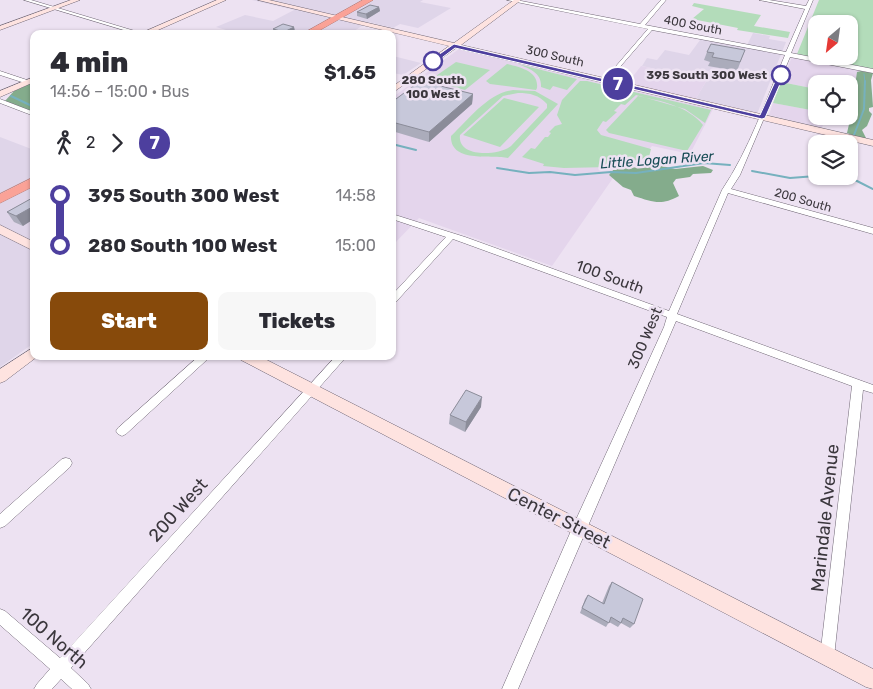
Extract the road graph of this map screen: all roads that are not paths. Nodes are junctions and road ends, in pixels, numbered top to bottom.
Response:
1 (26, 0) edge
2 (77, 0) edge
3 (223, 0) edge
4 (261, 0) edge
5 (369, 0) edge
6 (514, 0) edge
7 (664, 0) edge
8 (761, 0) edge
9 (811, 0) edge
10 (54, 8) junction
11 (808, 8) junction
12 (336, 18) junction
13 (641, 26) junction
14 (0, 28) edge
15 (651, 28) junction
16 (128, 30) edge
17 (152, 30) edge
18 (314, 30) edge
19 (387, 30) edge
20 (396, 32) edge
21 (454, 46) junction
22 (789, 55) junction
23 (873, 71) edge
24 (0, 73) edge
25 (606, 81) junction
26 (29, 82) edge
27 (396, 88) edge
28 (0, 94) edge
29 (0, 101) edge
30 (30, 112) edge
31 (762, 118) junction
32 (873, 143) edge
33 (30, 183) edge
34 (726, 190) junction
35 (0, 199) edge
36 (396, 213) edge
37 (396, 217) edge
38 (0, 229) edge
39 (873, 231) edge
40 (450, 235) junction
41 (30, 245) edge
42 (396, 296) edge
43 (673, 316) junction
44 (30, 355) edge
45 (202, 360) edge
46 (254, 360) edge
47 (338, 360) edge
48 (0, 376) edge
49 (858, 384) junction
50 (873, 389) edge
51 (312, 390) junction
52 (122, 431) dead end
53 (66, 463) dead end
54 (0, 522) edge
55 (579, 528) junction
56 (0, 616) edge
57 (827, 656) junction
58 (60, 669) junction
59 (873, 680) edge
60 (42, 689) edge
61 (83, 689) edge
62 (510, 689) edge

1 - 10 street
2 - 10 street
3 - 17 main road
4 - 12 street, 300 South
5 - 12 highway
6 - 13 street, 400 South
6 - 21 street
7 - 13 street
8 - 11 street
9 - 11 street, 300 West
10 - 14 street
10 - 16 street
11 - 22 street, 300 West
12 - 18 highway
12 - 19 street, 300 South
13 - 15 street, 400 South
15 - 22 street, 400 South
15 - 25 street
20 - 21 street, 300 South
21 - 25 street, 300 South
21 - 27 street
22 - 23 street, 400 South
22 - 31 street, 300 West
24 - 26 street
25 - 31 street, 300 South
26 - 28 street
29 - 30 street
31 - 32 street, 300 South
31 - 34 street, 300 West
33 - 35 highway
34 - 39 street, 200 South
34 - 43 street, 300 West
36 - 40 street, 100 South
37 - 40 street, 100 South
38 - 41 street
40 - 42 street
40 - 43 street, 100 South
43 - 49 street, 100 South
43 - 55 street, 300 West
44 - 48 street
45 - 52 street
46 - 51 street, Center Street
47 - 51 street, 200 West
49 - 50 street, 100 South
49 - 57 street, Marindale Avenue
51 - 55 street, Center Street
51 - 58 street, 200 West
53 - 54 street
55 - 57 street, Center Street
55 - 62 street, 300 West
56 - 58 street, 100 North
57 - 59 street, Center Street
58 - 60 street, 200 West
58 - 61 street, 100 North

